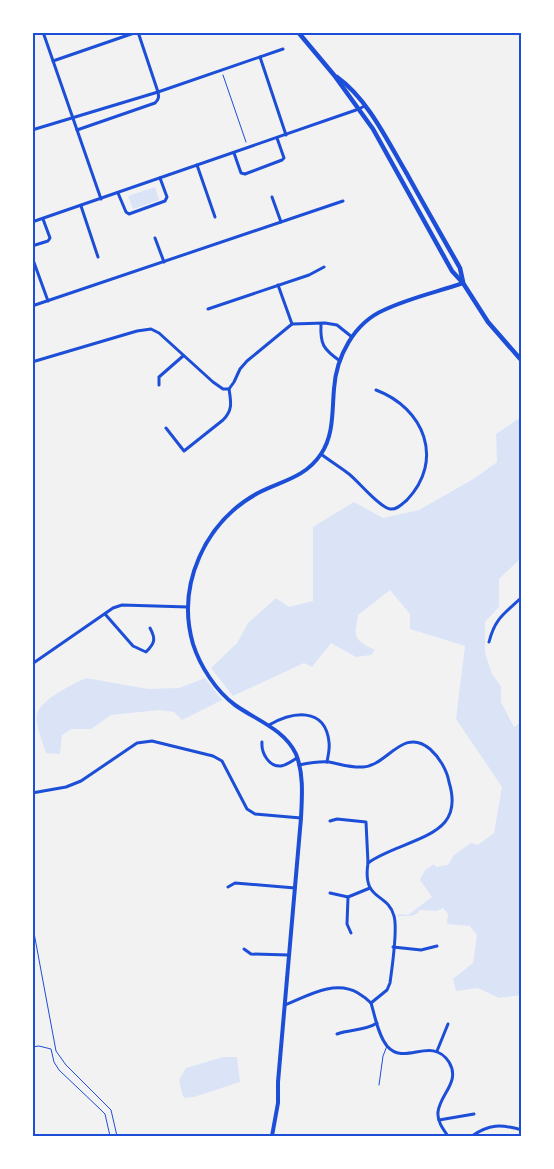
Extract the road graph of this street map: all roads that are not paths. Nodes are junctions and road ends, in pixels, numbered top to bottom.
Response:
1 (44, 32) edge
2 (137, 32) edge
3 (298, 32) edge
4 (283, 49) dead end
5 (260, 57) junction
6 (54, 61) junction
7 (334, 75) junction
8 (158, 92) junction
9 (365, 106) junction
10 (359, 109) junction
11 (72, 116) junction
12 (32, 130) edge
13 (77, 130) junction
14 (286, 135) junction
15 (277, 138) junction
16 (234, 153) junction
17 (197, 165) junction
18 (160, 178) junction
19 (118, 193) junction
20 (272, 197) dead end
21 (101, 198) junction
22 (343, 201) dead end
23 (81, 206) junction
24 (215, 217) dead end
25 (43, 219) junction
26 (32, 222) edge
27 (281, 222) junction
28 (155, 238) dead end
29 (32, 246) edge
30 (32, 257) edge
31 (98, 257) dead end
32 (164, 262) junction
33 (324, 267) dead end
34 (463, 283) junction
35 (278, 285) junction
36 (48, 301) junction
37 (32, 306) edge
38 (208, 309) dead end
39 (292, 324) junction
40 (320, 324) junction
41 (352, 337) junction
42 (183, 356) junction
43 (340, 361) junction
44 (522, 361) edge
45 (32, 362) edge
46 (159, 385) dead end
47 (229, 390) junction
48 (376, 390) dead end
49 (166, 428) dead end
50 (321, 454) junction
51 (522, 597) edge
52 (188, 607) junction
53 (105, 614) junction
54 (150, 628) dead end
55 (489, 642) dead end
56 (32, 664) edge
57 (269, 725) junction
58 (262, 742) dead end
59 (297, 758) junction
60 (327, 762) junction
61 (299, 764) junction
62 (32, 793) edge
63 (300, 818) junction
64 (330, 821) dead end
65 (368, 863) junction
66 (228, 887) dead end
67 (295, 888) junction
68 (370, 888) junction
69 (330, 893) dead end
70 (348, 897) junction
71 (32, 922) edge
72 (351, 933) dead end
73 (437, 946) dead end
74 (393, 947) junction
75 (244, 949) dead end
76 (289, 955) junction
77 (371, 1003) junction
78 (285, 1005) junction
79 (378, 1024) junction
80 (448, 1024) dead end
81 (336, 1034) dead end
82 (387, 1045) junction
83 (32, 1047) edge
84 (438, 1051) junction
85 (379, 1084) dead end
86 (474, 1114) dead end
87 (439, 1120) junction
88 (522, 1130) edge
89 (110, 1136) edge
90 (117, 1136) edge
91 (272, 1136) edge
92 (448, 1136) edge
93 (472, 1136) edge

1 - 6 street
2 - 6 street
2 - 8 street
3 - 7 main road
4 - 5 street
5 - 8 street
5 - 14 street
6 - 11 street
7 - 9 main road
7 - 10 main road
8 - 11 street
8 - 13 street
9 - 10 street
9 - 34 main road
10 - 14 street
10 - 34 main road
11 - 12 street
11 - 13 street
13 - 21 street
14 - 15 street
15 - 16 street
15 - 16 street
16 - 17 street
17 - 18 street
17 - 24 street
18 - 19 street
18 - 19 street
19 - 21 street
20 - 27 street
21 - 23 street
22 - 27 street
23 - 25 street
23 - 31 street
25 - 26 street
25 - 29 street
27 - 32 street
28 - 32 street
30 - 36 street
32 - 36 street
33 - 35 street
34 - 41 street
34 - 44 main road
35 - 38 street
35 - 39 street
36 - 37 street
39 - 40 street
39 - 47 street
40 - 41 street
40 - 43 street
41 - 43 street
42 - 45 street
42 - 46 street
42 - 47 street
43 - 50 street
47 - 49 street
48 - 50 street
50 - 52 street
51 - 55 street
52 - 53 street
52 - 57 street
53 - 54 street
53 - 56 street
57 - 59 street
57 - 60 street
58 - 59 street
59 - 61 street
60 - 61 street
60 - 65 street
61 - 63 street
62 - 63 street
63 - 67 street
64 - 65 street
65 - 68 street
66 - 67 street
67 - 76 street
68 - 70 street
68 - 74 street
69 - 70 street
70 - 72 street
71 - 90 lane
73 - 74 street
74 - 77 street
75 - 76 street
76 - 78 street
77 - 78 street
77 - 79 street
78 - 91 street
79 - 81 street
79 - 82 street
80 - 84 street
82 - 84 street
82 - 85 lane
83 - 89 lane
84 - 87 street
86 - 87 street
87 - 92 street
88 - 93 street

